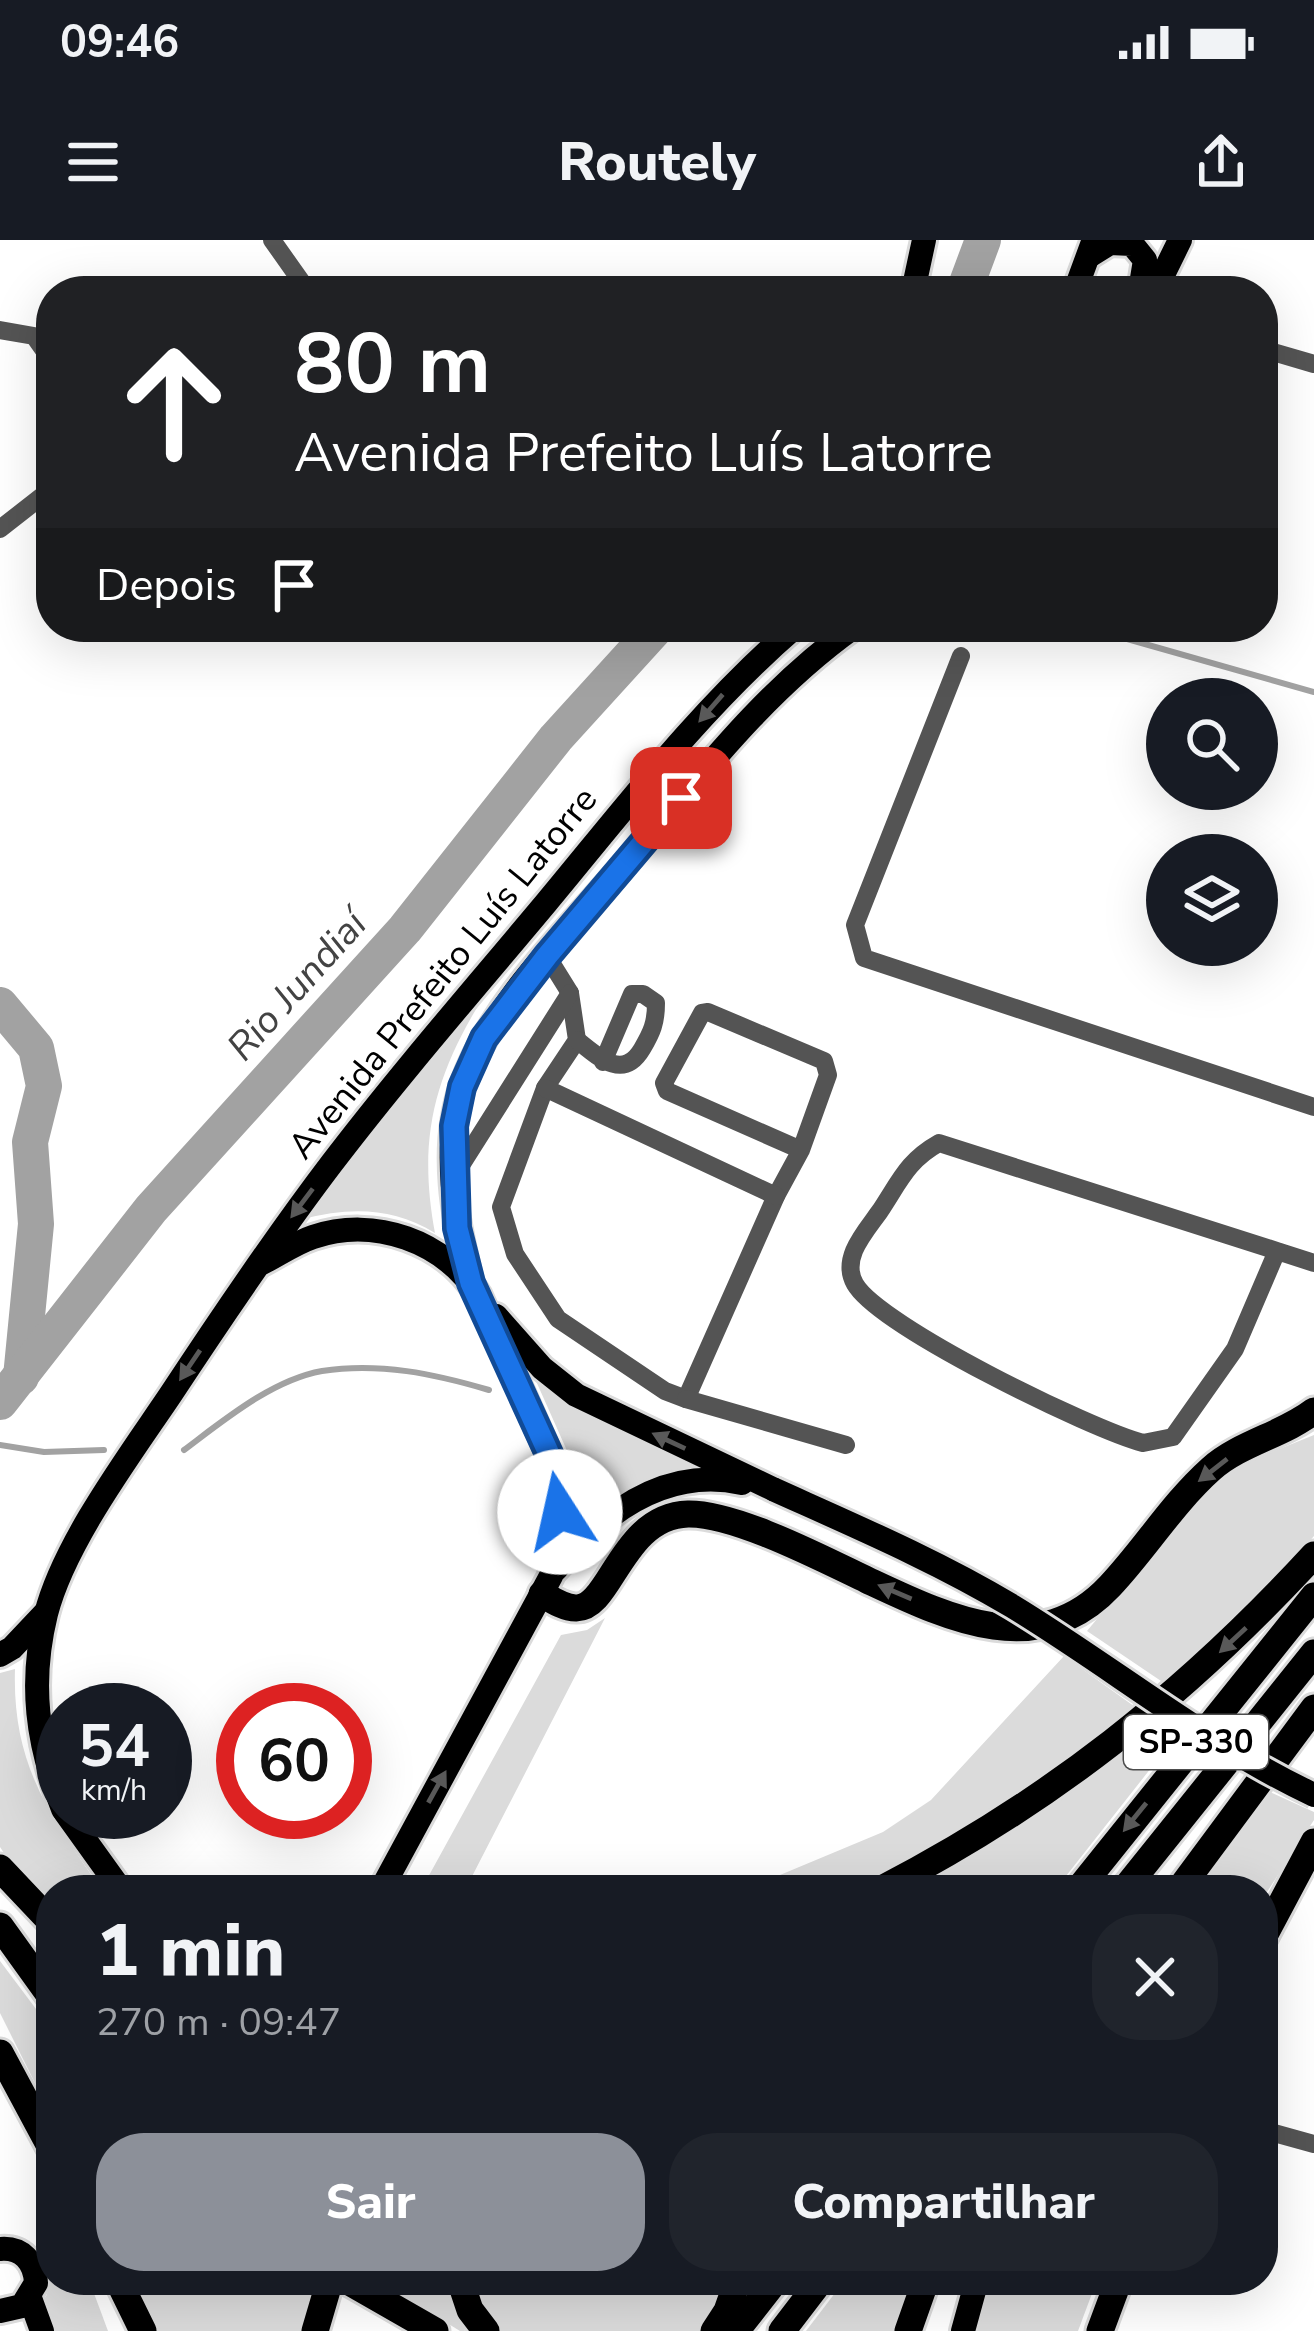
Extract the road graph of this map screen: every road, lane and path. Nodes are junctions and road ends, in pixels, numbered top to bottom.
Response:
1 (272, 240) edge
2 (1180, 240) edge
3 (1092, 248) edge
4 (297, 276) edge
5 (1081, 276) edge
6 (1142, 276) edge
7 (1162, 276) edge
8 (0, 329) edge
9 (36, 339) edge
10 (1278, 353) edge
11 (1314, 364) edge
12 (36, 501) edge
13 (0, 529) edge
14 (777, 642) edge
15 (835, 642) edge
16 (961, 656) dead end
17 (547, 956) junction
18 (570, 994) junction
19 (578, 1040) junction
20 (603, 1062) dead end
21 (544, 1088) junction
22 (1314, 1107) edge
23 (801, 1150) junction
24 (453, 1178) junction
25 (776, 1196) junction
26 (1277, 1251) junction
27 (1314, 1263) edge
28 (254, 1268) junction
29 (475, 1290) junction
30 (686, 1399) junction
31 (1314, 1411) edge
32 (846, 1445) dead end
33 (775, 1490) junction
34 (1314, 1555) edge
35 (546, 1585) junction
36 (1314, 1596) edge
37 (46, 1612) junction
38 (1314, 1653) edge
39 (0, 1655) edge
40 (37, 1683) edge
41 (1314, 1708) edge
42 (1314, 1795) edge
43 (80, 1839) edge
44 (1314, 1842) edge
45 (111, 1875) edge
46 (389, 1875) edge
47 (907, 1875) edge
48 (1090, 1875) edge
49 (1136, 1875) edge
50 (1190, 1875) edge
51 (8, 1877) edge
52 (36, 1906) edge
53 (1278, 1910) edge
54 (0, 1926) edge
55 (36, 1976) edge
56 (0, 2053) edge
57 (36, 2120) edge
58 (1278, 2134) edge
59 (1314, 2144) edge
60 (8, 2247) edge
61 (36, 2286) edge
62 (33, 2291) junction
63 (111, 2295) edge
64 (125, 2295) edge
65 (326, 2295) edge
66 (369, 2295) edge
67 (465, 2295) edge
68 (731, 2295) edge
69 (764, 2295) edge
70 (810, 2295) edge
71 (921, 2295) edge
72 (973, 2295) edge
73 (1114, 2295) edge
74 (381, 2303) junction
75 (0, 2311) edge
76 (14, 2331) edge
77 (41, 2331) edge
78 (122, 2331) edge
79 (143, 2331) edge
80 (315, 2331) edge
81 (418, 2331) edge
82 (435, 2331) edge
83 (486, 2331) edge
84 (714, 2331) edge
85 (736, 2331) edge
86 (782, 2331) edge
87 (908, 2331) edge
88 (963, 2331) edge
89 (1100, 2331) edge

1 - 4 lane
2 - 7 main road
3 - 5 main road
3 - 6 main road
8 - 9 lane
10 - 11 lane
12 - 13 lane
14 -> 28 main road, Avenida Prefeito Luís Latorre
15 - 17 main road, Avenida Prefeito Luís Latorre
16 - 22 lane
17 - 18 lane
17 - 24 main road, Avenida Prefeito Luís Latorre
18 - 19 lane
18 - 24 lane
19 - 20 lane
19 - 21 lane
21 - 25 lane
21 - 30 lane
23 - 23 lane
23 - 25 lane
24 - 29 main road, Avenida Prefeito Luís Latorre
25 - 30 lane
26 - 26 lane
26 - 27 lane
28 - 29 main road
28 -> 37 main road, Avenida Prefeito Luís Latorre
33 -> 29 main road
29 - 35 main road, Avenida Prefeito Luís Latorre
30 - 32 lane
31 -> 35 highway
33 - 35 main road
33 - 42 main road, bridge
34 -> 47 highway
46 -> 35 main road
36 -> 48 highway, SP-330
37 - 39 main road
37 - 40 main road
38 - 49 highway, SP-330
41 - 50 highway
43 - 45 main road
44 - 53 highway
51 - 52 highway
54 - 55 highway
56 - 57 highway
58 - 59 lane
60 - 62 main road
61 - 62 main road
62 - 75 main road
62 - 77 main road
63 - 78 highway
64 - 79 highway
65 - 80 highway
66 - 74 highway
67 - 83 highway
68 - 84 highway
69 - 85 highway
70 - 86 highway
71 - 87 highway
72 - 88 main road
73 - 89 highway
74 - 81 highway
74 - 82 highway
75 - 76 main road

